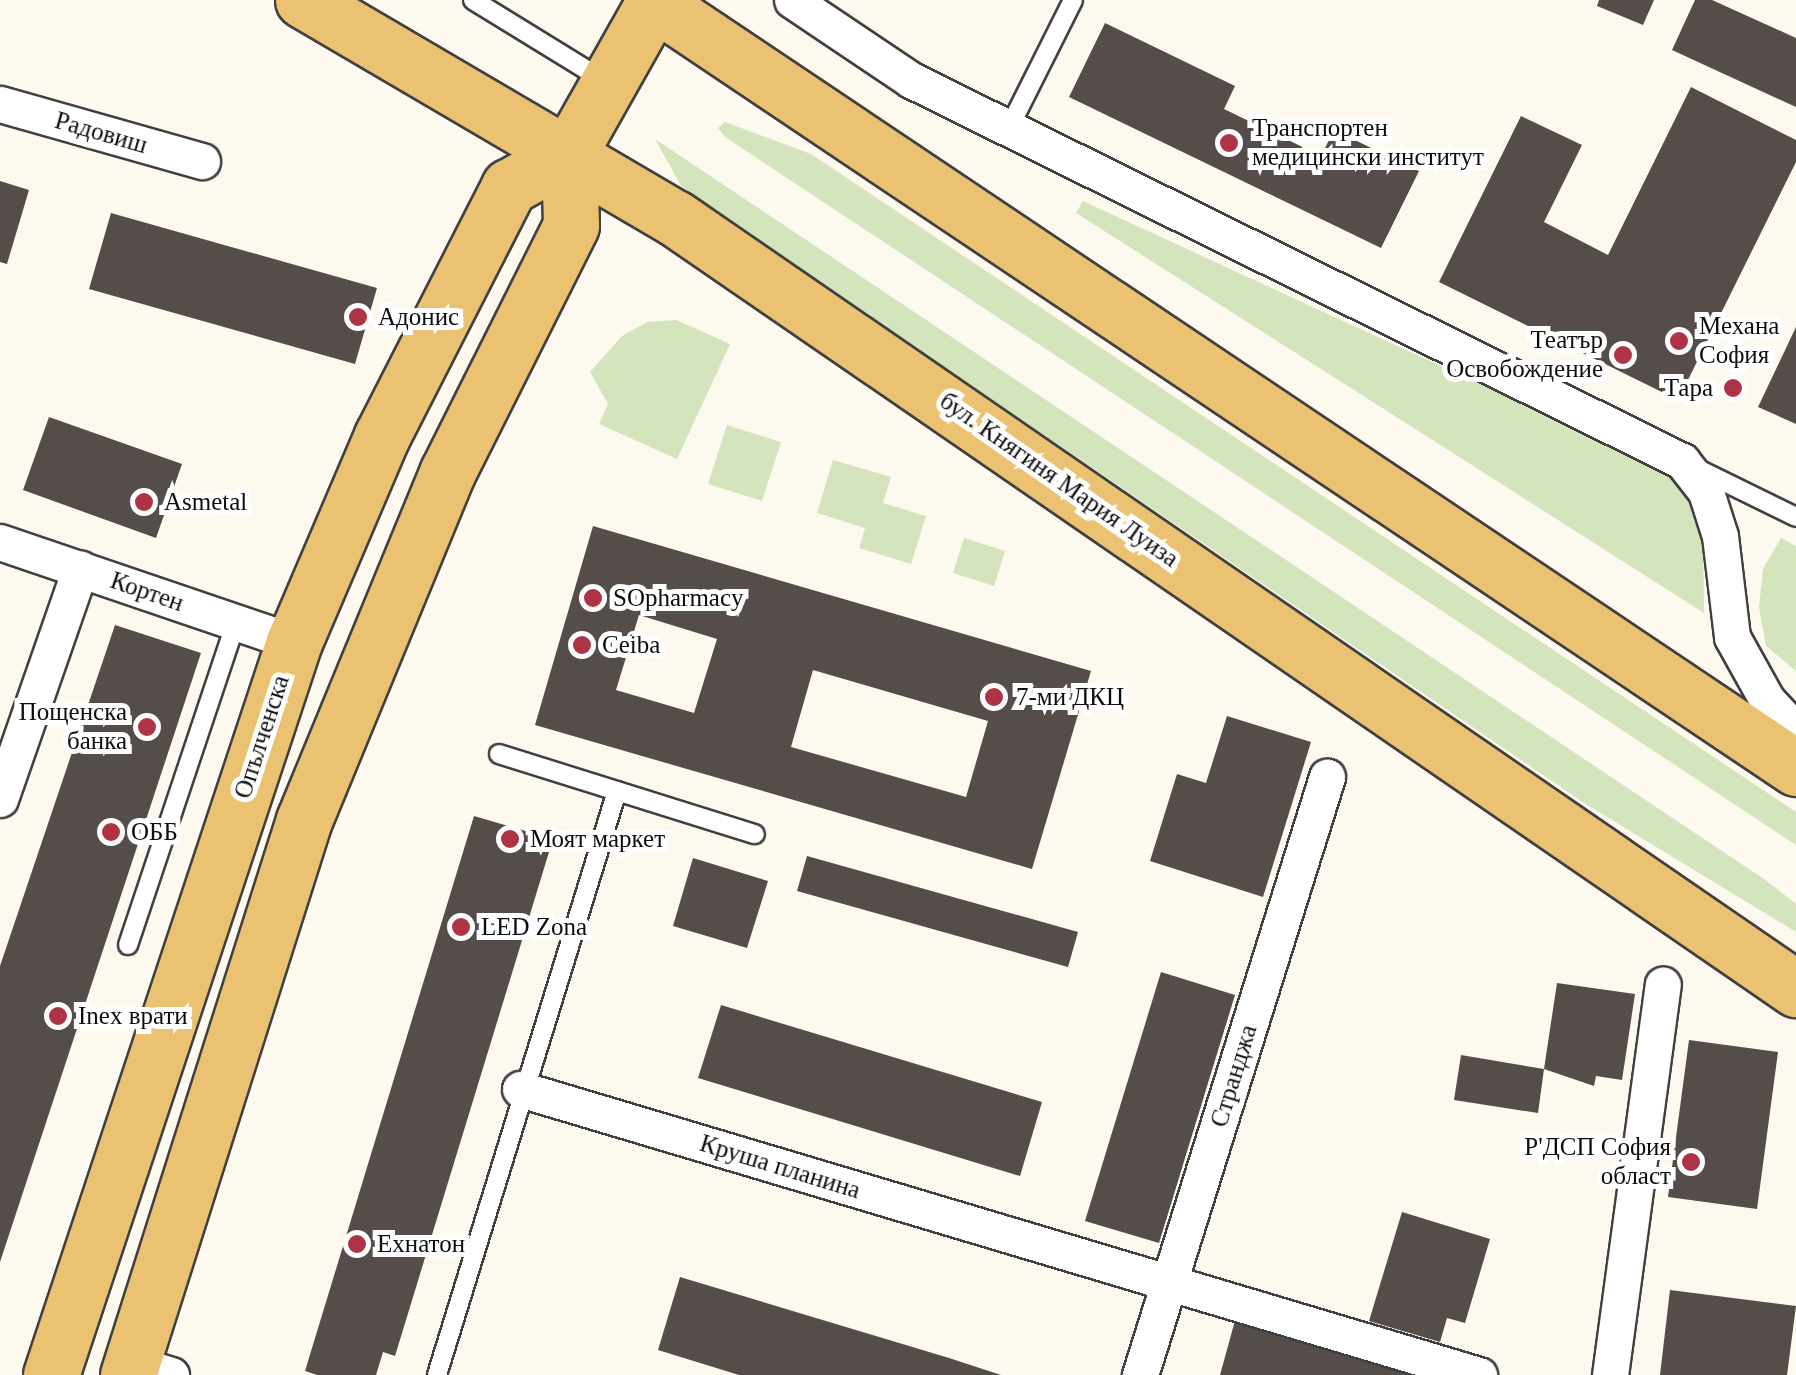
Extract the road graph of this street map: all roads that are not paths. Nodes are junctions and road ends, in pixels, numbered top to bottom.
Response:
1 (303, 0) edge
2 (474, 0) edge
3 (792, 0) edge
4 (1073, 0) edge
5 (652, 1) edge
6 (608, 83) junction
7 (0, 104) edge
8 (1008, 130) junction
9 (568, 154) junction
10 (202, 161) dead end
11 (1682, 461) junction
12 (1796, 517) edge
13 (0, 542) edge
14 (80, 569) junction
15 (236, 622) junction
16 (294, 642) junction
17 (1796, 730) edge
18 (499, 754) dead end
19 (1796, 768) edge
20 (1327, 776) dead end
21 (617, 791) junction
22 (0, 799) edge
23 (755, 834) dead end
24 (128, 945) dead end
25 (1663, 985) dead end
26 (1796, 989) edge
27 (520, 1089) junction
28 (1169, 1283) junction
29 (144, 1371) edge
30 (51, 1375) edge
31 (438, 1375) edge
32 (1140, 1375) edge
33 (1480, 1375) edge
34 (1610, 1375) edge

1 - 9 main road, бул. Княгиня Мария Луиза
2 - 6 lane
3 - 8 street
4 - 8 lane
5 - 6 main road
5 - 19 main road
6 - 9 main road
7 - 10 street, Радовиш
8 - 11 street
9 - 16 main road, Опълченска
9 - 26 main road, бул. Княгиня Мария Луиза
9 - 29 main road
11 - 12 lane
11 - 17 street
13 - 14 street, Кортен
14 - 15 street, Кортен
14 - 22 street
15 - 16 street, Кортен
15 - 24 lane
16 - 30 main road, Опълченска
18 - 21 lane
20 - 28 street, Странджа
21 - 23 lane
21 - 27 lane
25 - 34 street
27 - 28 street, Круша планина
27 - 31 lane
28 - 32 street, Странджа
28 - 33 street, Круша планина

